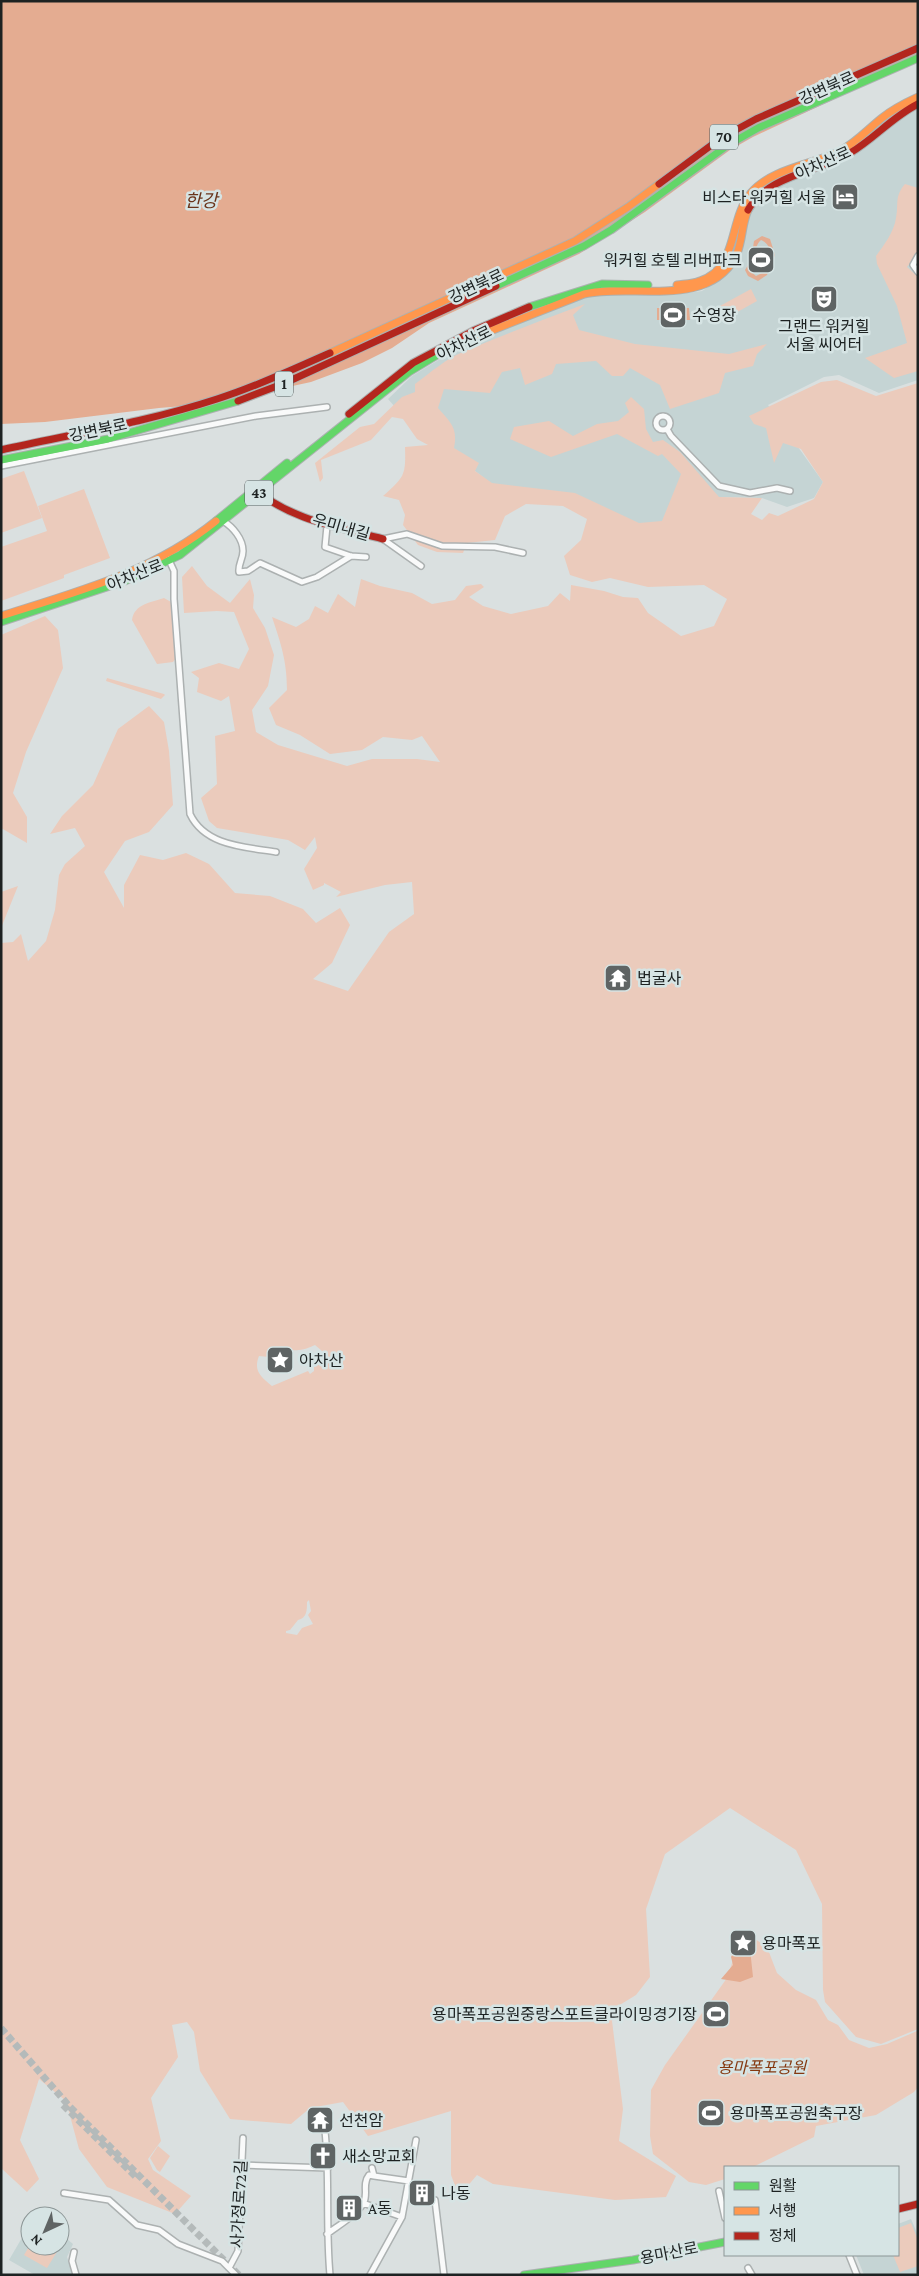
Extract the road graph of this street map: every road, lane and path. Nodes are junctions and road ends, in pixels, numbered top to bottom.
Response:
1 (918, 48) edge
2 (918, 58) edge
3 (918, 97) edge
4 (918, 104) edge
5 (546, 254) joint
6 (918, 256) edge
7 (552, 262) joint
8 (918, 272) edge
9 (327, 407) dead end
10 (667, 429) dead end
11 (1, 450) edge
12 (1, 460) edge
13 (1, 466) edge
14 (256, 491) junction
15 (790, 491) dead end
16 (223, 521) junction
17 (327, 526) junction
18 (383, 539) junction
19 (178, 552) junction
20 (523, 553) dead end
21 (351, 556) junction
22 (366, 557) dead end
23 (168, 558) junction
24 (421, 566) dead end
25 (138, 572) junction
26 (1, 616) edge
27 (1, 622) edge
28 (276, 852) dead end
29 (324, 2115) dead end
30 (243, 2138) dead end
31 (416, 2140) dead end
32 (241, 2165) junction
33 (328, 2168) junction
34 (372, 2168) dead end
35 (374, 2176) junction
36 (409, 2181) junction
37 (719, 2191) dead end
38 (64, 2193) dead end
39 (435, 2200) dead end
40 (363, 2203) junction
41 (918, 2204) edge
42 (899, 2209) edge
43 (724, 2214) edge
44 (402, 2217) junction
45 (327, 2234) junction
46 (724, 2242) edge
47 (74, 2252) dead end
48 (849, 2256) edge
49 (229, 2268) junction
50 (748, 2268) dead end
51 (76, 2275) edge
52 (236, 2275) edge
53 (330, 2275) edge
54 (370, 2275) edge
55 (444, 2275) edge
56 (524, 2275) edge
57 (752, 2275) edge
58 (857, 2275) edge

1 - 5 main road, 강변북로 / 70
2 - 7 main road, 강변북로 / 70
3 - 14 main road, 아차산로 / 43
4 - 14 main road, 아차산로 / 43
5 - 11 main road, 강변북로 / 1
6 - 8 street
7 - 12 main road, 강변북로 / 1
9 - 13 street
10 - 15 street
14 - 16 main road, 아차산로 / 43
14 - 17 main road, 우미내길
14 - 19 main road, 아차산로 / 43
16 - 19 main road, 아차산로 / 43
16 - 21 street
17 - 18 main road, 우미내길
17 - 21 street
18 - 20 street, 우미내길
18 - 24 street
19 - 23 main road, 아차산로 / 43
21 - 22 street
23 - 25 main road, 아차산로 / 43
23 - 28 street
25 - 26 main road, 아차산로 / 43
25 - 27 main road, 아차산로 / 43
29 - 33 street
30 - 32 street, 사가정로72길
31 - 36 street
32 - 33 street
32 - 49 street, 사가정로72길
33 - 45 street
34 - 35 street
35 - 36 street
35 - 40 street
36 - 44 street
37 - 43 street
38 - 49 street
39 - 55 street
40 - 44 street
40 - 45 street
41 - 42 main road
44 - 54 street
45 - 53 street
46 - 56 main road, 용마산로
47 - 51 street
48 - 58 street
49 - 52 street
50 - 57 street

